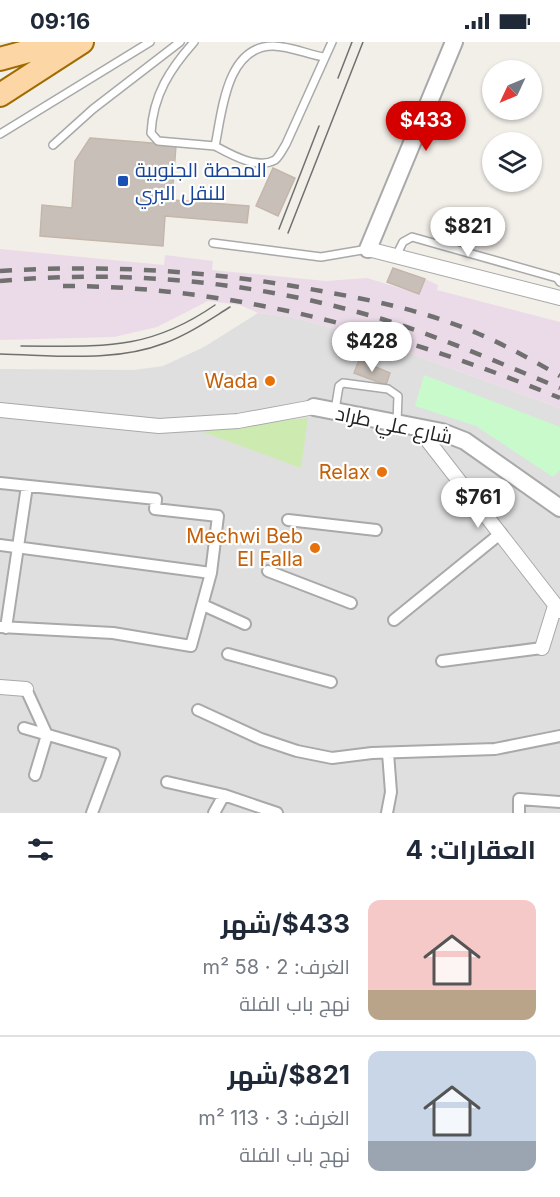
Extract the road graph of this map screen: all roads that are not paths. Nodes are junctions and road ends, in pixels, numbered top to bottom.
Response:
1 (62, 42) edge
2 (82, 42) edge
3 (150, 42) edge
4 (180, 42) edge
5 (194, 42) edge
6 (332, 42) edge
7 (454, 42) edge
8 (323, 57) junction
9 (0, 58) edge
10 (0, 95) edge
11 (0, 134) edge
12 (53, 145) dead end
13 (215, 146) junction
14 (213, 243) dead end
15 (368, 249) junction
16 (396, 256) junction
17 (560, 282) edge
18 (560, 298) edge
19 (314, 407) joint
20 (0, 410) edge
21 (335, 411) junction
22 (397, 423) junction
23 (418, 428) junction
24 (0, 483) edge
25 (27, 486) junction
26 (560, 508) edge
27 (288, 520) dead end
28 (376, 530) dead end
29 (501, 533) junction
30 (0, 545) edge
31 (18, 546) junction
32 (268, 571) dead end
33 (211, 573) junction
34 (351, 603) dead end
35 (203, 605) junction
36 (557, 608) edge
37 (394, 620) dead end
38 (245, 624) dead end
39 (3, 628) edge
40 (542, 648) joint
41 (228, 654) dead end
42 (442, 661) dead end
43 (331, 682) dead end
44 (0, 687) edge
45 (26, 689) joint
46 (198, 710) dead end
47 (24, 728) dead end
48 (47, 735) junction
49 (560, 736) edge
50 (388, 753) junction
51 (35, 775) dead end
52 (168, 782) dead end
53 (224, 795) junction
54 (560, 802) edge
55 (92, 813) edge
56 (214, 813) edge
57 (277, 813) edge
58 (387, 813) edge
59 (519, 813) edge

1 - 9 main road
2 - 10 main road
3 - 11 lane
4 - 12 lane
5 - 13 lane
6 - 8 lane
7 - 15 street
8 - 13 lane
8 - 13 lane
14 - 15 lane
15 - 16 street
16 - 17 lane
16 - 18 street
19 - 20 street
19 - 21 street, شارع علي طراد
21 - 22 street, شارع علي طراد
21 - 22 lane
22 - 23 street, شارع علي طراد
23 - 26 street, شارع علي طراد
23 - 29 street
24 - 25 street
25 - 31 street
25 - 33 street
27 - 28 street
29 - 36 street
29 - 37 street
30 - 31 street
31 - 33 street
31 - 39 street
32 - 34 street
33 - 35 street
35 - 38 street
35 - 39 street
36 - 40 street
40 - 42 street
41 - 43 street
44 - 45 street
45 - 48 street
46 - 50 street
47 - 48 street
48 - 51 street
48 - 55 street
49 - 50 street
50 - 58 street
52 - 53 street
53 - 56 street
53 - 57 street
54 - 59 street

